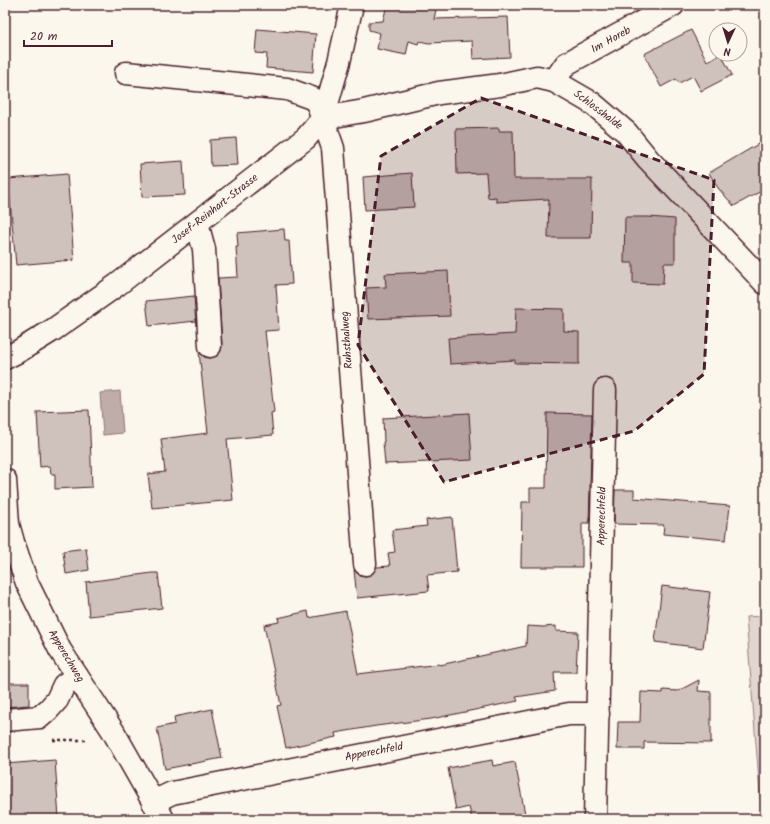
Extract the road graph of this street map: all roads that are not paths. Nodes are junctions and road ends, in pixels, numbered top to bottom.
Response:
1 (352, 5) edge
2 (673, 5) edge
3 (126, 73) dead end
4 (554, 80) junction
5 (323, 118) junction
6 (197, 223) junction
7 (765, 283) edge
8 (210, 346) dead end
9 (5, 358) edge
10 (605, 390) dead end
11 (5, 480) edge
12 (6, 524) edge
13 (365, 564) dead end
14 (77, 676) junction
15 (598, 714) junction
16 (5, 720) edge
17 (158, 810) edge
18 (595, 819) edge

1 - 5 street, Josef-Reinhart-Strasse
2 - 4 street, Im Horeb
3 - 5 street, Ruhsthalweg
4 - 5 street, Schlosshalde
4 - 7 street, Schlosshalde
5 - 6 street, Josef-Reinhart-Strasse
5 - 13 street, Ruhsthalweg
6 - 8 street
6 - 9 street, Josef-Reinhart-Strasse
10 - 15 street, Apperechfeld
11 - 12 street, Apperechweg
12 - 14 street, Apperechweg
14 - 16 street
14 - 17 street, Apperechweg
15 - 17 street, Apperechfeld
15 - 18 street, Apperechfeld

